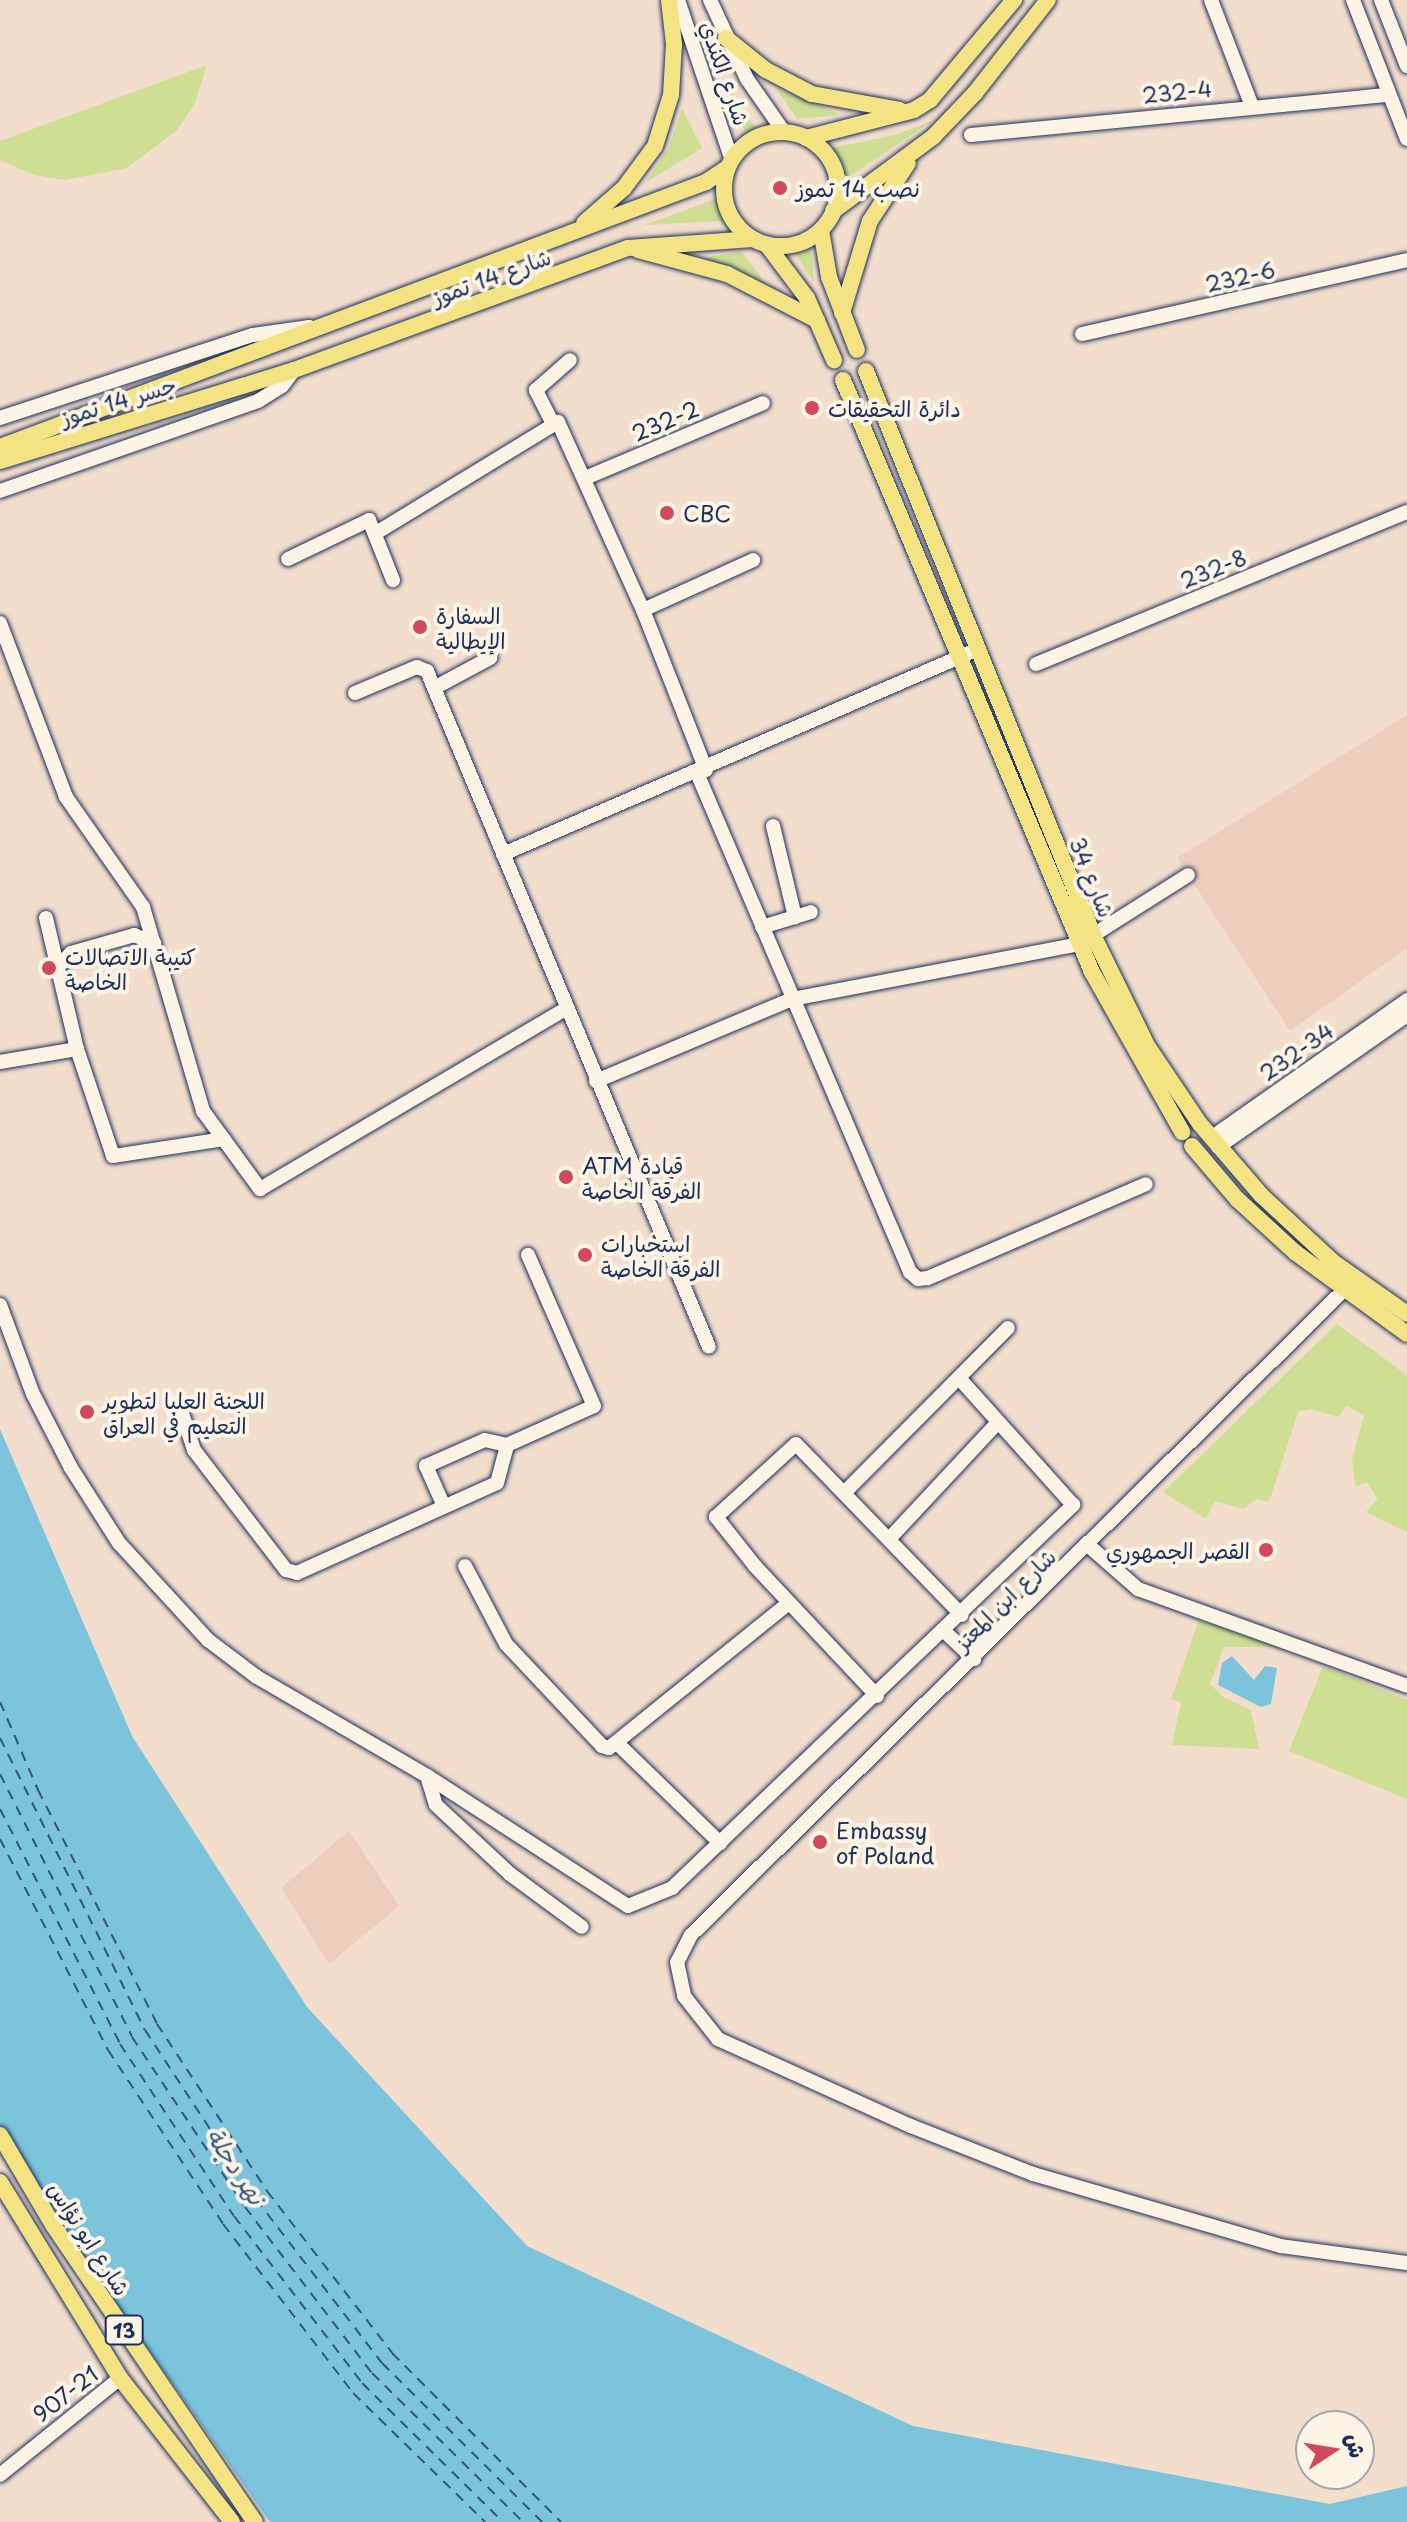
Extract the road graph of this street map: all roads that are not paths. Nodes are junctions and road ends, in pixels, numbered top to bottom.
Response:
1 (669, 0) edge
2 (678, 0) edge
3 (710, 0) edge
4 (1014, 0) edge
5 (1048, 0) edge
6 (1211, 0) edge
7 (1353, 0) edge
8 (1381, 0) edge
9 (726, 38) junction
10 (1407, 66) edge
11 (1388, 95) junction
12 (1252, 106) junction
13 (914, 110) junction
14 (784, 132) junction
15 (971, 135) dead end
16 (806, 138) junction
17 (1407, 139) edge
18 (922, 146) junction
19 (730, 164) junction
20 (833, 211) junction
21 (577, 230) junction
22 (821, 230) junction
23 (760, 242) junction
24 (628, 248) junction
25 (1407, 260) edge
26 (842, 313) junction
27 (817, 320) junction
28 (309, 327) junction
29 (1082, 334) dead end
30 (857, 350) dead end
31 (241, 356) joint
32 (570, 360) dead end
33 (834, 360) dead end
34 (294, 370) junction
35 (866, 371) dead end
36 (843, 380) dead end
37 (250, 382) joint
38 (763, 403) dead end
39 (0, 418) edge
40 (552, 422) junction
41 (0, 447) edge
42 (0, 461) edge
43 (585, 478) junction
44 (0, 491) edge
45 (1407, 512) edge
46 (376, 533) junction
47 (288, 559) dead end
48 (753, 560) dead end
49 (393, 580) dead end
50 (643, 610) junction
51 (0, 623) edge
52 (978, 649) junction
53 (490, 658) dead end
54 (958, 658) junction
55 (1036, 664) dead end
56 (434, 688) junction
57 (355, 693) dead end
58 (702, 771) junction
59 (773, 826) dead end
60 (503, 854) junction
61 (1188, 875) dead end
62 (811, 912) dead end
63 (795, 917) junction
64 (46, 918) dead end
65 (762, 927) junction
66 (1086, 941) junction
67 (154, 943) junction
68 (58, 967) junction
69 (792, 999) junction
70 (1407, 1000) edge
71 (567, 1008) junction
72 (1407, 1015) edge
73 (77, 1049) junction
74 (0, 1062) edge
75 (596, 1081) junction
76 (224, 1139) junction
77 (1214, 1142) junction
78 (1146, 1184) dead end
79 (528, 1255) dead end
80 (1343, 1291) junction
81 (0, 1305) edge
82 (1407, 1314) edge
83 (1008, 1328) dead end
84 (1407, 1334) edge
85 (709, 1347) dead end
86 (959, 1378) junction
87 (181, 1410) dead end
88 (998, 1422) junction
89 (507, 1445) junction
90 (845, 1492) junction
91 (443, 1504) junction
92 (890, 1538) junction
93 (1089, 1546) junction
94 (465, 1566) dead end
95 (789, 1603) junction
96 (962, 1615) junction
97 (945, 1632) junction
98 (974, 1659) junction
99 (1407, 1686) edge
100 (877, 1696) junction
101 (619, 1745) junction
102 (427, 1776) junction
103 (720, 1843) junction
104 (582, 1927) dead end
105 (0, 2135) edge
106 (1, 2186) edge
107 (1407, 2263) edge
108 (120, 2378) junction
109 (0, 2475) edge
110 (232, 2522) edge
111 (255, 2522) edge

1 - 21 main road
2 - 19 street, شارع الكندي
3 - 9 street, شارع الكندي
4 - 13 main road
5 - 18 main road
6 - 12 street
7 - 11 street
8 - 10 street
9 - 13 main road
9 - 14 street, شارع الكندي
11 - 12 street, 232-4
11 - 17 street
12 - 15 street, 232-4
13 - 16 main road
14 - 16 main road
14 - 19 main road
16 - 20 main road
18 - 20 main road
18 - 26 main road
19 - 21 main road, شارع 14 تموز
19 - 23 main road
20 - 22 main road
21 - 28 main road, شارع 14 تموز
22 - 23 main road
22 - 26 main road
23 - 24 main road, شارع 14 تموز
23 - 27 main road
24 - 27 main road
24 - 34 main road, شارع 14 تموز
25 - 29 street, 232-6
26 - 30 main road
27 - 33 main road
28 - 31 main road, شارع 14 تموز
28 - 39 street
31 - 41 main road, جسر 14 تموز
32 - 40 street
34 - 37 main road, شارع 14 تموز
34 - 44 street
35 - 52 main road, شارع 34
36 - 54 main road, شارع 34
37 - 42 main road, جسر 14 تموز
38 - 43 street, 232-2
40 - 43 street
40 - 46 street
43 - 50 street
45 - 55 street, 232-8
46 - 47 street
46 - 49 street
48 - 50 street
50 - 58 street
51 - 67 street
52 - 54 street
52 - 66 main road, شارع 34
53 - 56 street
54 - 58 street
54 - 66 main road, شارع 34
56 - 57 street
56 - 60 street
58 - 60 street
58 - 65 street
59 - 63 street
60 - 71 street
61 - 66 street
62 - 63 street
63 - 65 street
64 - 68 street
65 - 69 street
66 - 69 street
66 - 77 main road, شارع 34
66 - 80 main road, شارع 34
67 - 68 street
67 - 76 street
68 - 73 street
69 - 75 street
69 - 78 street
70 - 77 street, 232-34
71 - 75 street
71 - 76 street
72 - 77 street, 232-34
73 - 74 street
73 - 76 street
75 - 85 street
77 - 82 main road, شارع 34
79 - 89 street
80 - 84 main road, شارع 34
80 - 93 street, شارع ابن المعتز
81 - 102 street
83 - 86 street
86 - 88 street
86 - 90 street
87 - 91 street
88 - 92 street
88 - 96 street
89 - 91 street
89 - 91 street
90 - 92 street
90 - 95 street
92 - 96 street
93 - 98 street, شارع ابن المعتز
93 - 99 street
94 - 101 street
95 - 100 street
95 - 101 street
96 - 97 street
97 - 98 street
97 - 100 street
98 - 107 street, شارع ابن المعتز
100 - 103 street
101 - 103 street
102 - 103 street
102 - 104 street
105 - 111 main road, شارع ابو نؤاس / 13
106 - 108 main road, 13
108 - 109 street, 907-21
108 - 110 main road, 13

